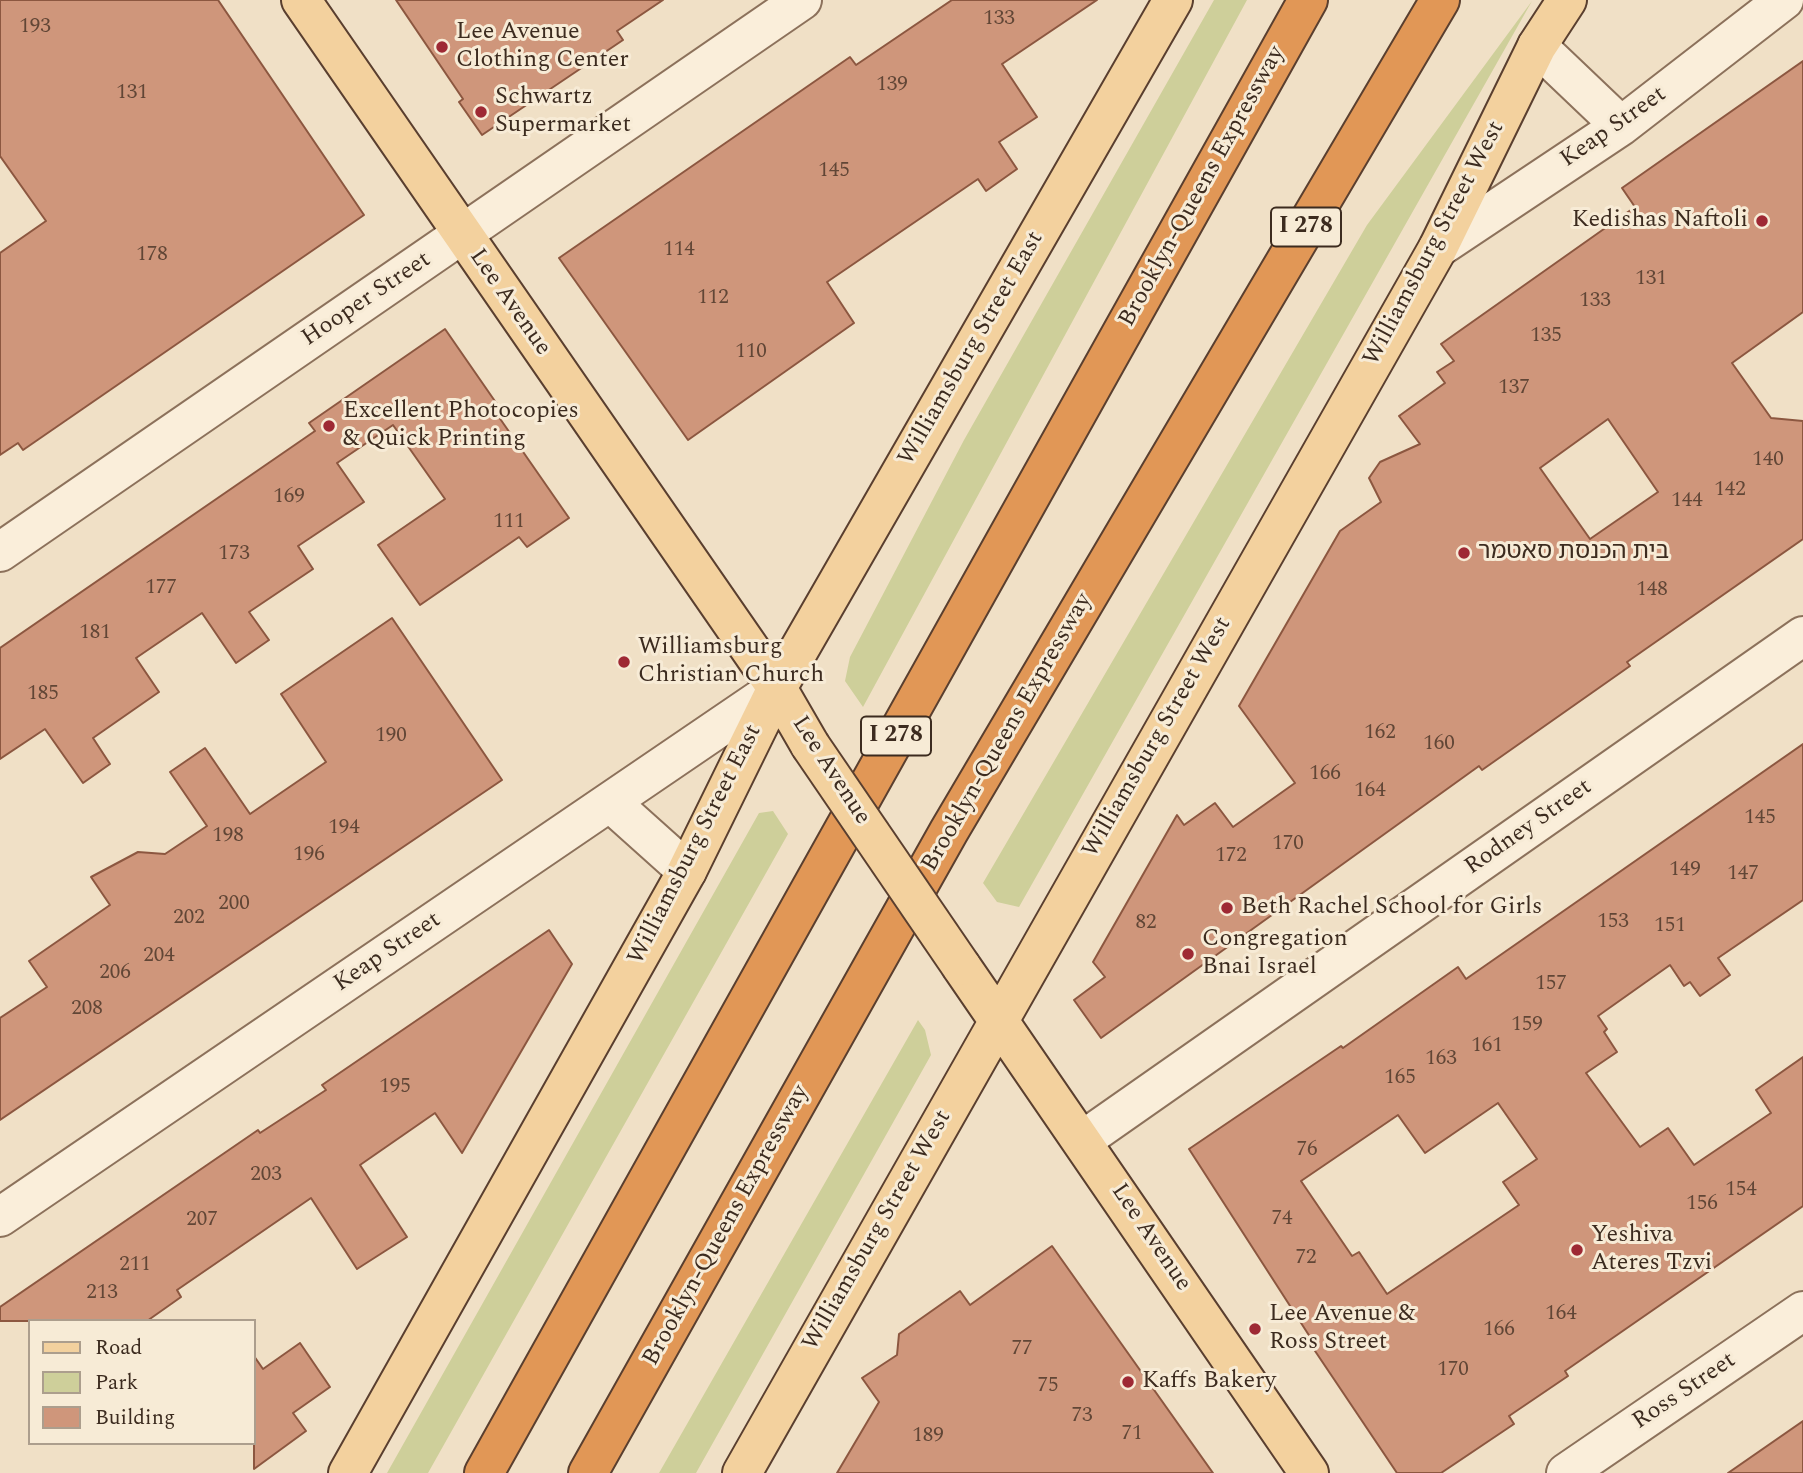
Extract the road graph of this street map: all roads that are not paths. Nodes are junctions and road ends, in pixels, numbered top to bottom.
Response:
1 (302, 0) edge
2 (803, 0) edge
3 (1173, 0) edge
4 (1308, 0) edge
5 (1440, 0) edge
6 (1567, 0) edge
7 (1784, 0) edge
8 (1538, 46) junction
9 (1621, 126) junction
10 (462, 235) junction
11 (1438, 248) junction
12 (0, 552) edge
13 (1803, 636) edge
14 (776, 688) junction
15 (610, 802) junction
16 (687, 871) junction
17 (999, 1018) junction
18 (1083, 1140) junction
19 (0, 1217) edge
20 (1803, 1311) edge
21 (348, 1473) edge
22 (484, 1473) edge
23 (588, 1473) edge
24 (742, 1473) edge
25 (1309, 1473) edge
26 (1566, 1473) edge

1 - 10 main road, Lee Avenue
2 - 10 street, Hooper Street
3 - 14 main road, Williamsburg Street East
4 - 22 highway, Brooklyn-Queens Expressway / I 278
5 - 23 highway, Brooklyn-Queens Expressway / I 278
6 - 8 main road, Williamsburg Street West
7 - 9 street, Keap Street
8 - 9 street
8 - 11 main road, Williamsburg Street West
9 - 11 street, Keap Street
10 - 12 street, Hooper Street
10 - 14 main road, Lee Avenue
11 - 17 main road, Williamsburg Street West
13 - 18 street, Rodney Street
14 - 15 street, Keap Street
14 - 16 main road, Williamsburg Street East
14 - 17 main road, Lee Avenue, bridge
15 - 16 street
15 - 19 street, Keap Street
16 - 21 main road, Williamsburg Street East
17 - 18 main road, Lee Avenue
17 - 24 main road, Williamsburg Street West
18 - 25 main road, Lee Avenue
20 - 26 street, Ross Street

